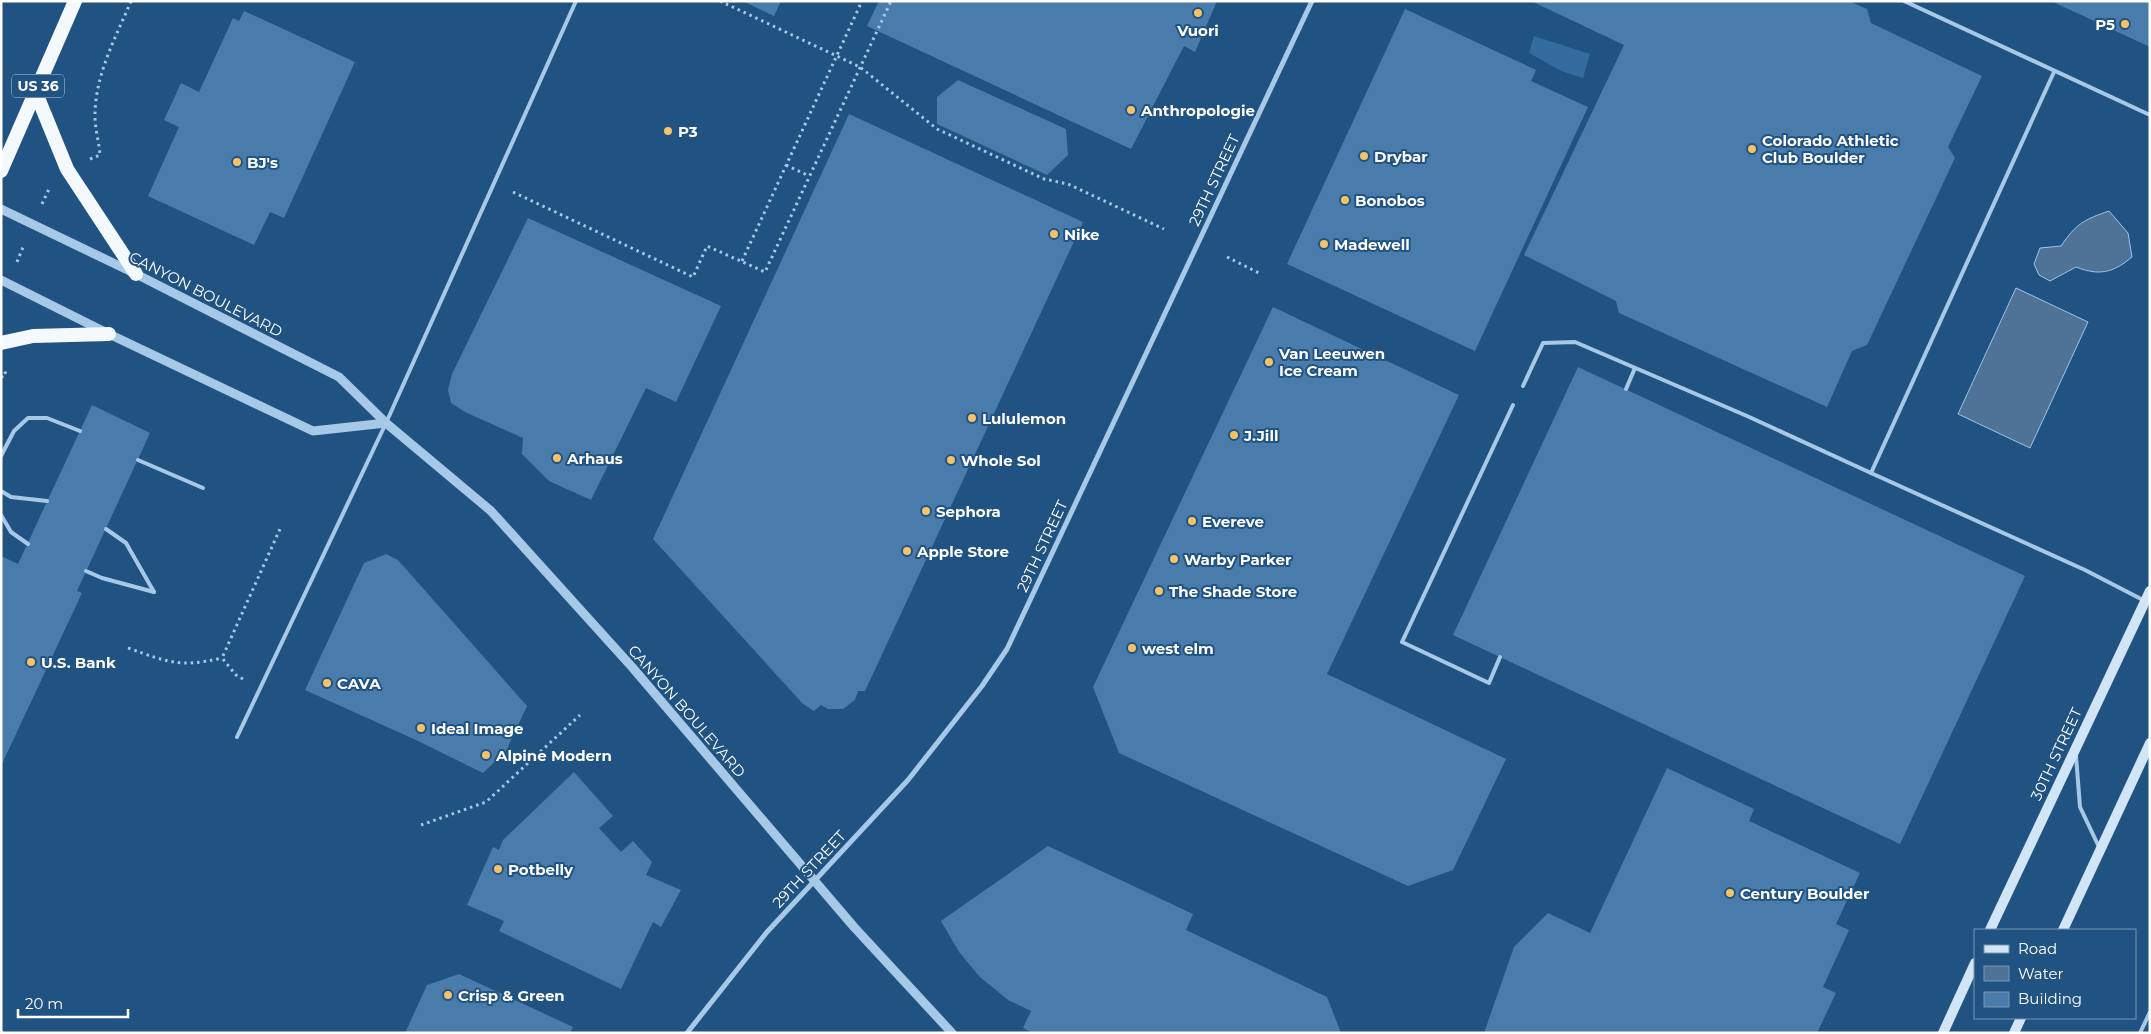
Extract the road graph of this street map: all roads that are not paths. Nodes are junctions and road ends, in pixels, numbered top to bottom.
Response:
1 (75, 1) edge
2 (576, 1) edge
3 (1312, 1) edge
4 (1904, 1) edge
5 (2054, 72) junction
6 (36, 92) junction
7 (2150, 115) edge
8 (1, 171) edge
9 (1, 209) edge
10 (136, 274) junction
11 (1, 280) edge
12 (108, 334) junction
13 (1, 343) edge
14 (1636, 368) junction
15 (1522, 386) dead end
16 (1626, 389) dead end
17 (1514, 405) dead end
18 (386, 423) junction
19 (80, 431) dead end
20 (1, 456) edge
21 (138, 460) dead end
22 (1871, 473) junction
23 (203, 488) dead end
24 (1, 491) edge
25 (47, 501) dead end
26 (1, 515) edge
27 (106, 529) dead end
28 (28, 544) dead end
29 (86, 571) dead end
30 (2150, 591) edge
31 (2145, 601) junction
32 (1500, 657) dead end
33 (237, 737) dead end
34 (2150, 743) edge
35 (2075, 749) junction
36 (2101, 850) junction
37 (815, 882) junction
38 (1990, 929) edge
39 (2062, 929) edge
40 (1974, 965) edge
41 (2150, 1012) edge
42 (2021, 1019) edge
43 (687, 1033) edge
44 (952, 1033) edge
45 (1943, 1033) edge
46 (2014, 1033) edge
47 (2140, 1033) edge

1 - 6 highway, US 36
2 - 18 lane
3 - 37 street, 29TH STREET
4 - 5 lane
5 - 7 lane
5 - 22 lane
6 - 8 highway, US 36
6 - 10 highway
9 - 10 street, CANYON BOULEVARD
10 - 18 street, CANYON BOULEVARD
11 - 12 street
12 - 13 highway
12 - 18 street
14 - 15 lane
14 - 16 lane
14 - 22 lane
17 - 32 lane
18 - 33 lane
18 - 37 street, CANYON BOULEVARD
19 - 20 lane
21 - 23 lane
22 - 31 lane
24 - 25 lane
26 - 28 lane
27 - 29 lane
30 - 31 main road, 30TH STREET
31 - 35 main road, 30TH STREET
34 - 36 main road
35 - 36 lane
35 - 38 main road, 30TH STREET
36 - 39 main road
37 - 43 street, 29TH STREET
37 - 44 street, CANYON BOULEVARD
40 - 45 main road
41 - 47 lane
42 - 46 main road

